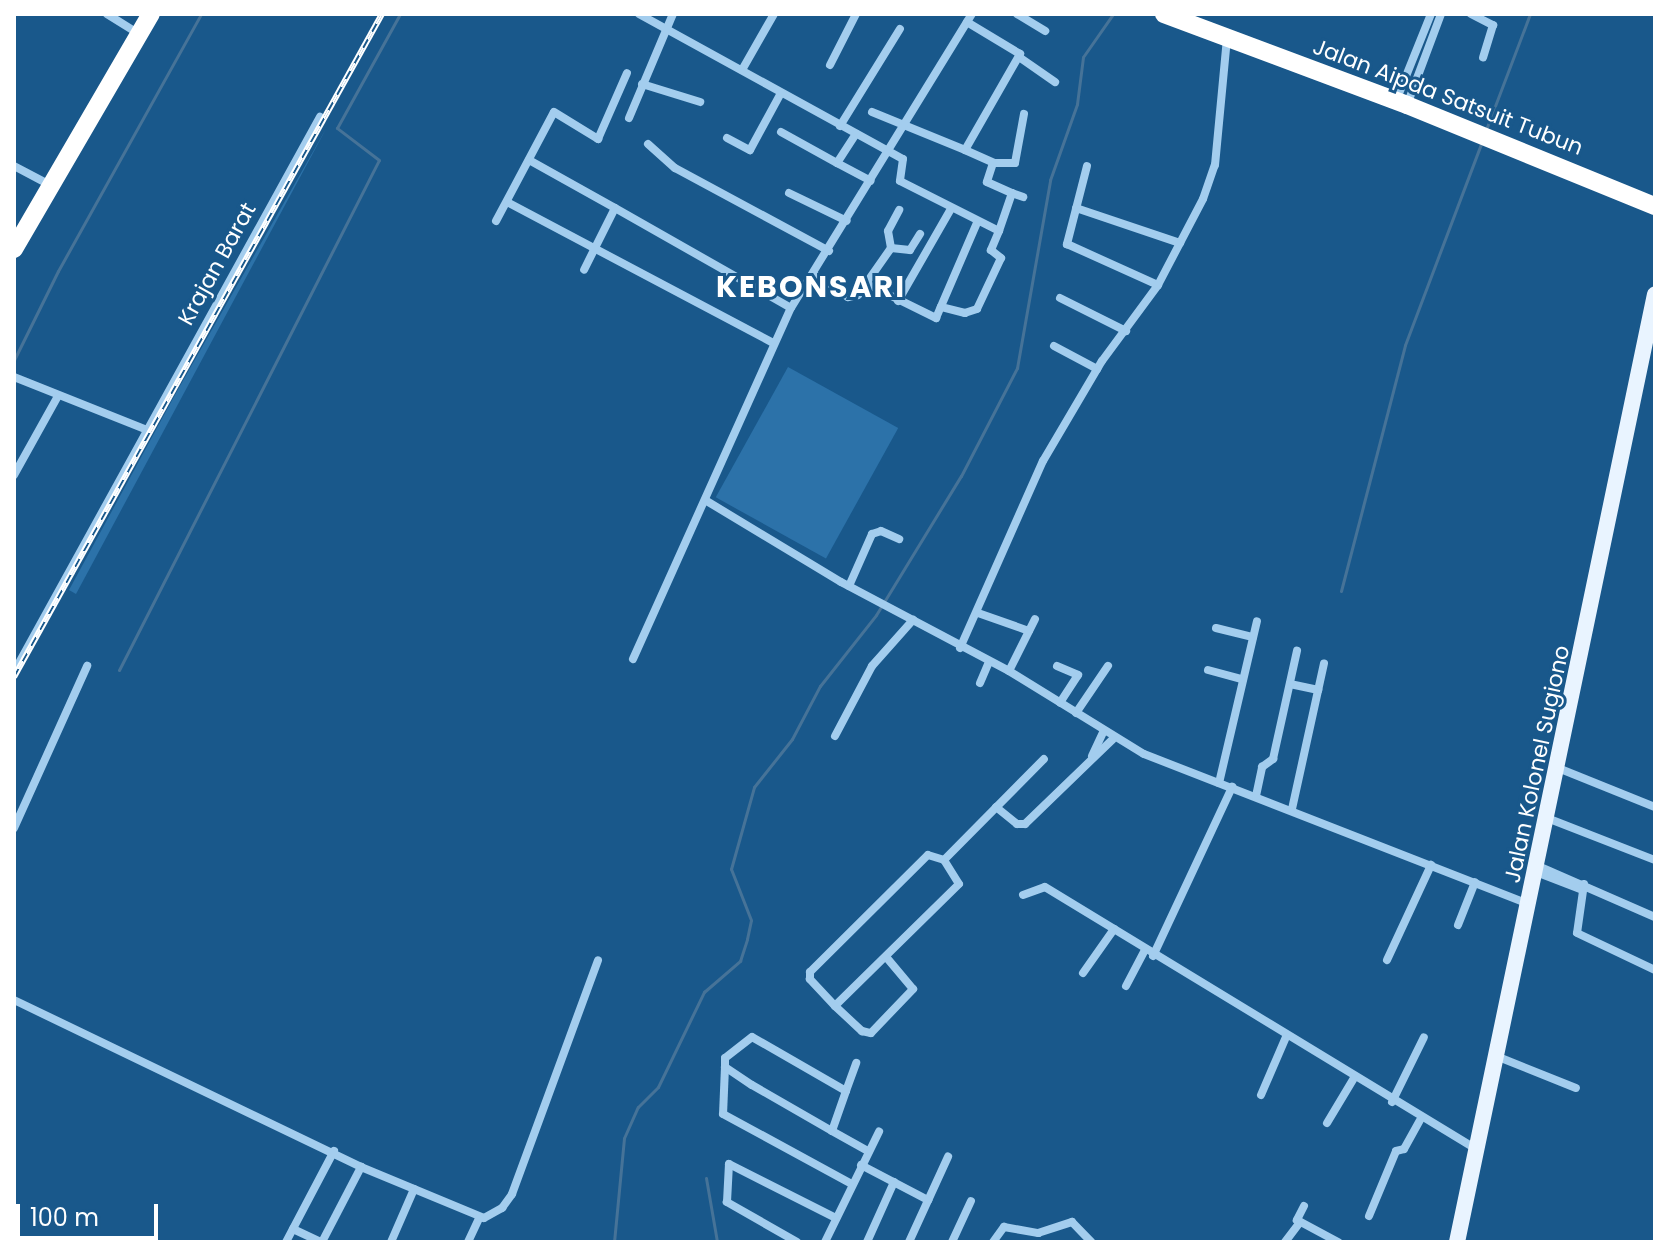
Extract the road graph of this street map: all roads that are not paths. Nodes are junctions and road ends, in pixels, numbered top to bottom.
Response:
1 (107, 14) edge
2 (151, 14) edge
3 (639, 14) edge
4 (673, 14) edge
5 (774, 14) edge
6 (856, 14) edge
7 (1017, 14) edge
8 (1164, 14) edge
9 (1431, 14) edge
10 (1441, 14) edge
11 (1471, 14) edge
12 (970, 18) edge
13 (667, 27) junction
14 (900, 29) dead end
15 (1045, 31) dead end
16 (139, 34) junction
17 (1227, 37) junction
18 (1019, 57) junction
19 (1483, 57) dead end
20 (830, 65) dead end
21 (742, 70) junction
22 (627, 73) dead end
23 (1055, 82) dead end
24 (642, 84) junction
25 (781, 93) junction
26 (700, 102) dead end
27 (1402, 103) junction
28 (872, 112) dead end
29 (1024, 114) dead end
30 (320, 117) dead end
31 (629, 118) dead end
32 (905, 125) junction
33 (840, 126) junction
34 (781, 132) dead end
35 (856, 134) junction
36 (727, 138) dead end
37 (648, 144) dead end
38 (965, 150) junction
39 (888, 152) junction
40 (529, 160) junction
41 (837, 163) junction
42 (993, 163) junction
43 (14, 166) edge
44 (1087, 166) dead end
45 (871, 181) junction
46 (51, 186) junction
47 (1624, 191) junction
48 (1655, 191) edge
49 (789, 193) dead end
50 (1012, 193) junction
51 (1023, 197) dead end
52 (507, 202) junction
53 (1655, 206) edge
54 (615, 208) junction
55 (1076, 208) junction
56 (951, 209) junction
57 (899, 210) dead end
58 (496, 221) dead end
59 (847, 221) junction
60 (977, 223) junction
61 (999, 231) junction
62 (920, 234) dead end
63 (1180, 243) junction
64 (891, 248) junction
65 (14, 249) edge
66 (593, 251) junction
67 (829, 251) junction
68 (584, 270) dead end
69 (813, 274) junction
70 (869, 285) junction
71 (1158, 285) junction
72 (1655, 294) edge
73 (1060, 298) dead end
74 (898, 301) junction
75 (941, 307) junction
76 (791, 308) junction
77 (1126, 331) junction
78 (773, 343) junction
79 (1054, 346) dead end
80 (1097, 369) junction
81 (14, 377) edge
82 (58, 396) junction
83 (145, 429) junction
84 (14, 475) edge
85 (705, 500) junction
86 (899, 539) dead end
87 (849, 586) junction
88 (978, 613) junction
89 (1035, 619) dead end
90 (913, 620) junction
91 (1257, 621) dead end
92 (1216, 628) dead end
93 (1029, 631) junction
94 (1253, 637) junction
95 (960, 648) junction
96 (1297, 651) dead end
97 (633, 659) dead end
98 (989, 662) junction
99 (1324, 663) dead end
100 (87, 666) dead end
101 (1057, 666) dead end
102 (1108, 666) dead end
103 (14, 670) edge
104 (1208, 670) dead end
105 (1009, 671) junction
106 (1241, 679) junction
107 (980, 683) dead end
108 (1290, 684) junction
109 (1318, 690) junction
110 (1060, 703) junction
111 (1076, 713) junction
112 (1103, 732) junction
113 (835, 736) dead end
114 (1113, 739) junction
115 (1092, 756) junction
116 (1044, 759) dead end
117 (1558, 768) junction
118 (1219, 783) junction
119 (1232, 787) junction
120 (1256, 796) junction
121 (996, 807) junction
122 (1655, 807) edge
123 (1292, 809) junction
124 (1547, 818) junction
125 (14, 828) edge
126 (944, 860) junction
127 (1655, 860) edge
128 (1431, 865) junction
129 (1537, 869) junction
130 (1475, 882) junction
131 (1583, 887) junction
132 (1023, 895) dead end
133 (1529, 904) junction
134 (1655, 917) edge
135 (1458, 925) dead end
136 (1114, 929) junction
137 (1149, 953) junction
138 (887, 958) junction
139 (598, 960) dead end
140 (1387, 960) dead end
141 (1655, 970) edge
142 (1083, 973) dead end
143 (1126, 986) dead end
144 (14, 1000) edge
145 (835, 1006) junction
146 (1286, 1037) junction
147 (1424, 1037) dead end
148 (1496, 1056) junction
149 (856, 1063) dead end
150 (725, 1067) junction
151 (1354, 1078) junction
152 (1576, 1088) dead end
153 (846, 1091) junction
154 (1261, 1095) dead end
155 (1392, 1102) junction
156 (1420, 1120) junction
157 (1327, 1123) dead end
158 (832, 1131) junction
159 (879, 1132) dead end
160 (1477, 1150) junction
161 (334, 1151) junction
162 (868, 1151) junction
163 (948, 1157) dead end
164 (861, 1165) junction
165 (361, 1167) junction
166 (894, 1182) junction
167 (852, 1184) junction
168 (414, 1189) junction
169 (928, 1200) junction
170 (971, 1201) dead end
171 (1304, 1206) dead end
172 (1369, 1216) dead end
173 (479, 1218) junction
174 (836, 1218) junction
175 (1300, 1222) junction
176 (293, 1229) junction
177 (1036, 1238) edge
178 (1458, 1241) edge
179 (286, 1242) edge
180 (322, 1242) edge
181 (391, 1242) edge
182 (468, 1242) edge
183 (797, 1242) edge
184 (825, 1242) edge
185 (867, 1242) edge
186 (909, 1242) edge
187 (952, 1242) edge
188 (993, 1242) edge
189 (1091, 1242) edge
190 (1285, 1242) edge
191 (1338, 1242) edge

1 - 16 street
2 - 16 highway
3 - 13 street
4 - 13 street
5 - 21 street
6 - 20 street
7 - 15 street
8 - 17 highway, Jalan Aipda Satsuit Tubun
9 - 27 street
10 - 27 street
11 - 19 street
12 - 18 street
12 - 32 street
13 - 21 street
13 - 24 street
14 - 33 street
16 - 46 highway
17 - 27 highway, Jalan Aipda Satsuit Tubun
17 - 63 street
18 - 23 street
18 - 38 street
21 - 25 street
22 - 40 street
24 - 26 street
24 - 31 street
25 - 33 street
25 - 36 street
27 - 47 highway, Jalan Aipda Satsuit Tubun
28 - 32 street
29 - 42 street
30 - 83 street, Krajan Barat
32 - 38 street
32 - 39 street
33 - 35 street
34 - 41 street
35 - 39 street
35 - 41 street
37 - 67 street
38 - 42 street
39 - 45 street
39 - 56 street
40 - 52 street
40 - 54 street
41 - 45 street
42 - 50 street
43 - 46 street
44 - 55 street
45 - 59 street
46 - 65 highway
47 - 48 highway, Jalan Aipda Satsuit Tubun
47 - 53 highway, Jalan Aipda Satsuit Tubun
49 - 59 street
50 - 51 street
50 - 61 street
52 - 58 street
52 - 66 street
54 - 66 street
54 - 76 street
55 - 63 street
55 - 71 street
56 - 60 street
56 - 74 street
57 - 64 street
59 - 67 street
60 - 61 street
60 - 75 street
61 - 75 street
62 - 64 street
63 - 71 street
64 - 70 street
66 - 68 street
66 - 78 street
67 - 69 street
69 - 70 street
69 - 76 street
70 - 74 street
71 - 77 street
72 - 117 main road, Jalan Kolonel Sugiono
73 - 77 street
74 - 75 street
76 - 78 street
77 - 80 street
78 - 85 street
79 - 80 street
80 - 88 street
81 - 82 street
82 - 83 street
82 - 84 street
83 - 103 street, Krajan Barat
85 - 87 street
85 - 97 street
86 - 87 street
87 - 90 street
88 - 93 street
88 - 95 street
89 - 93 street
90 - 95 street
90 - 113 street
91 - 94 street
92 - 94 street
93 - 105 street
94 - 106 street
95 - 98 street
96 - 108 street
98 - 105 street
98 - 107 street
99 - 109 street
100 - 125 street
101 - 110 street
102 - 111 street
104 - 106 street
105 - 110 street
106 - 118 street
108 - 109 street
108 - 120 street
109 - 123 street
110 - 111 street
111 - 112 street
112 - 114 street
112 - 115 street
114 - 115 street
114 - 118 street
115 - 121 street
116 - 121 street
117 - 122 street
117 - 124 main road, Jalan Kolonel Sugiono
118 - 119 street
119 - 120 street
119 - 137 street
120 - 123 street
121 - 126 street
123 - 128 street
124 - 127 street
124 - 129 main road, Jalan Kolonel Sugiono
126 - 138 street
126 - 145 street
128 - 130 street
128 - 140 street
129 - 131 street
129 - 133 main road, Jalan Kolonel Sugiono
130 - 133 street
130 - 135 street
131 - 134 street
131 - 141 street
132 - 136 street
133 - 148 main road, Jalan Kolonel Sugiono
136 - 137 street
136 - 142 street
137 - 143 street
137 - 146 street
138 - 145 street
138 - 145 street
139 - 173 street
144 - 161 street
146 - 151 street
146 - 154 street
147 - 155 street
148 - 152 street
148 - 160 main road, Jalan Kolonel Sugiono
149 - 153 street
150 - 153 street
150 - 158 street
150 - 167 street
151 - 155 street
151 - 157 street
153 - 158 street
155 - 156 street
156 - 160 street
156 - 172 street
158 - 162 street
159 - 162 street
160 - 178 main road, Jalan Kolonel Sugiono
161 - 165 street
161 - 176 street
162 - 164 street
163 - 169 street
164 - 166 street
164 - 167 street
165 - 168 street
165 - 180 street
166 - 169 street
166 - 185 street
167 - 174 street
168 - 173 street
168 - 181 street
169 - 186 street
170 - 187 street
171 - 175 street
173 - 182 street
174 - 183 street
174 - 184 street
175 - 190 street
175 - 191 street
176 - 179 street
176 - 180 street
177 - 188 street
177 - 189 street

